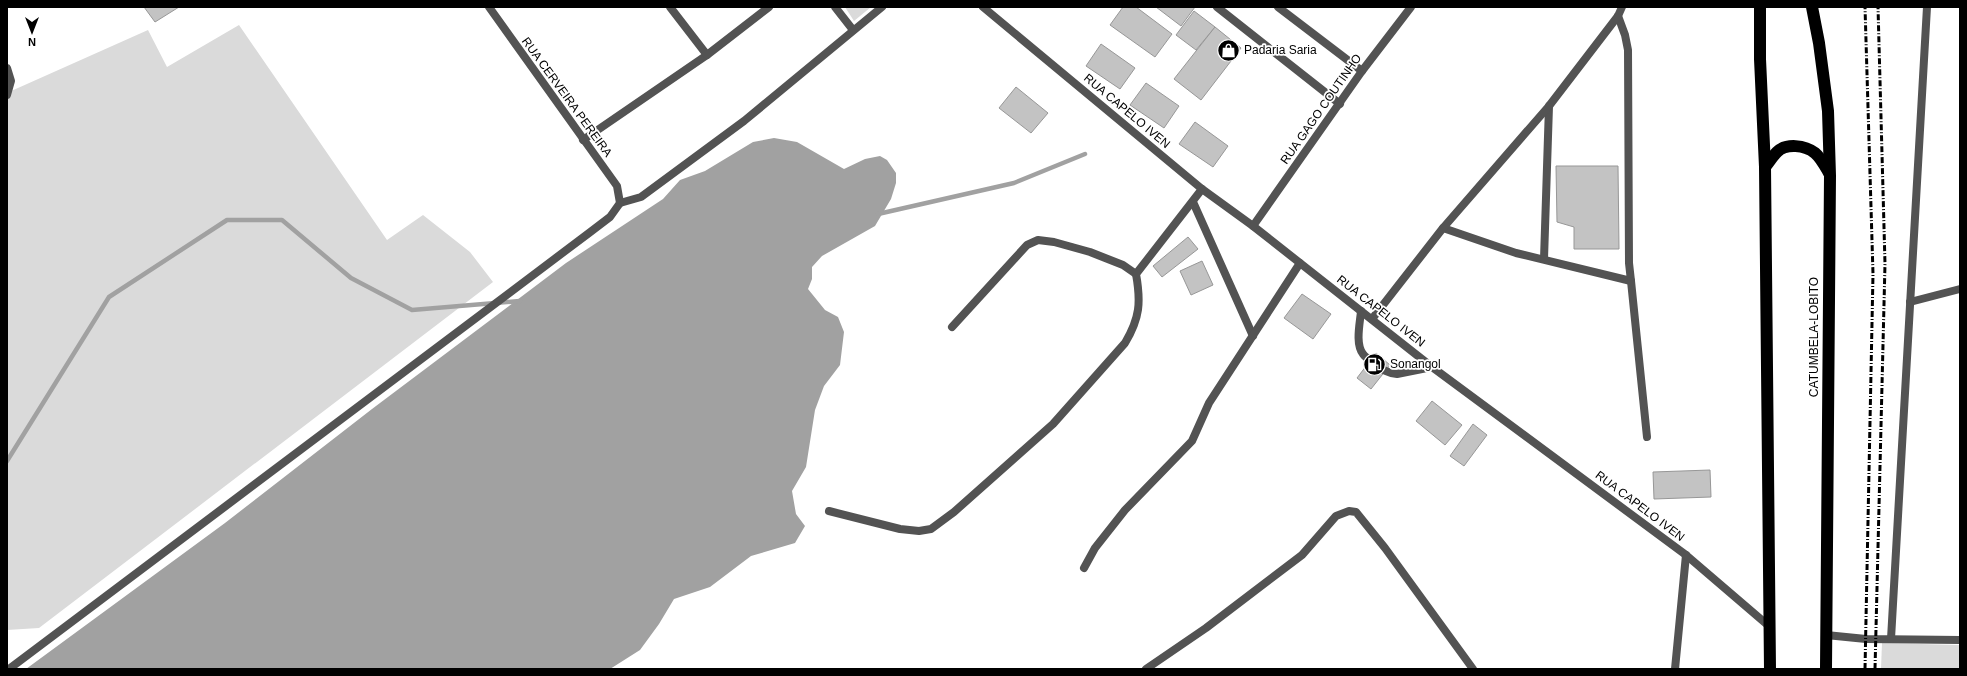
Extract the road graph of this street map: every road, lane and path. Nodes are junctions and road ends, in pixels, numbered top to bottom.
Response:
1 (488, 7) edge
2 (670, 7) edge
3 (769, 7) edge
4 (835, 7) edge
5 (882, 7) edge
6 (983, 7) edge
7 (1217, 7) edge
8 (1278, 7) edge
9 (1411, 7) edge
10 (1622, 7) edge
11 (1760, 7) edge
12 (1812, 7) edge
13 (1927, 7) edge
14 (1618, 16) junction
15 (853, 30) junction
16 (707, 55) junction
17 (7, 68) edge
18 (1362, 71) junction
19 (7, 95) edge
20 (1340, 104) junction
21 (1549, 106) junction
22 (583, 140) junction
23 (1765, 167) junction
24 (1830, 176) junction
25 (1202, 189) junction
26 (1193, 202) junction
27 (620, 203) junction
28 (1253, 226) junction
29 (1443, 228) junction
30 (1544, 259) junction
31 (1300, 263) junction
32 (1136, 274) junction
33 (1631, 280) junction
34 (1960, 289) edge
35 (1910, 302) junction
36 (1361, 311) junction
37 (1372, 320) junction
38 (952, 327) dead end
39 (1253, 336) junction
40 (1432, 366) junction
41 (1647, 438) dead end
42 (830, 511) dead end
43 (1686, 555) junction
44 (1084, 568) dead end
45 (1770, 627) junction
46 (1826, 635) junction
47 (1891, 639) junction
48 (1960, 640) edge
49 (9, 669) edge
50 (1146, 669) edge
51 (1473, 669) edge
52 (1676, 669) edge
53 (1770, 669) edge
54 (1826, 669) edge

1 - 22 street, RUA CERVEIRA PEREIRA
2 - 16 street
3 - 16 street
4 - 15 street
5 - 15 street
6 - 25 street, RUA CAPELO IVEN
7 - 20 street
8 - 18 street
9 - 18 street, RUA GAGO COUTINHO
10 - 14 street
11 - 23 highway
12 - 24 highway, CATUMBELA-LOBITO
13 - 35 street
14 - 21 street
14 - 33 street
15 - 27 street
16 - 22 street
17 - 19 street
18 - 20 street, RUA GAGO COUTINHO
20 - 28 street, RUA GAGO COUTINHO
21 - 29 street
21 - 30 street
22 - 27 street, RUA CERVEIRA PEREIRA
23 - 24 highway
23 - 45 highway
24 - 46 highway, CATUMBELA-LOBITO
25 - 26 street
25 - 28 street, RUA CAPELO IVEN
26 - 32 street
26 - 39 street
27 - 49 street
28 - 31 street, RUA CAPELO IVEN
29 - 30 street
29 - 37 street
30 - 33 street
31 - 36 street, RUA CAPELO IVEN
31 - 39 street
32 - 38 street
32 - 42 street
33 - 41 street
34 - 35 street
35 - 47 street
36 - 37 street, RUA CAPELO IVEN
36 - 40 street
37 - 40 street, RUA CAPELO IVEN
39 - 44 street
40 - 43 street, RUA CAPELO IVEN
43 - 45 street, RUA CAPELO IVEN
43 - 52 street
45 - 53 highway
46 - 47 street
46 - 54 highway, CATUMBELA-LOBITO
47 - 48 street
50 - 51 street

